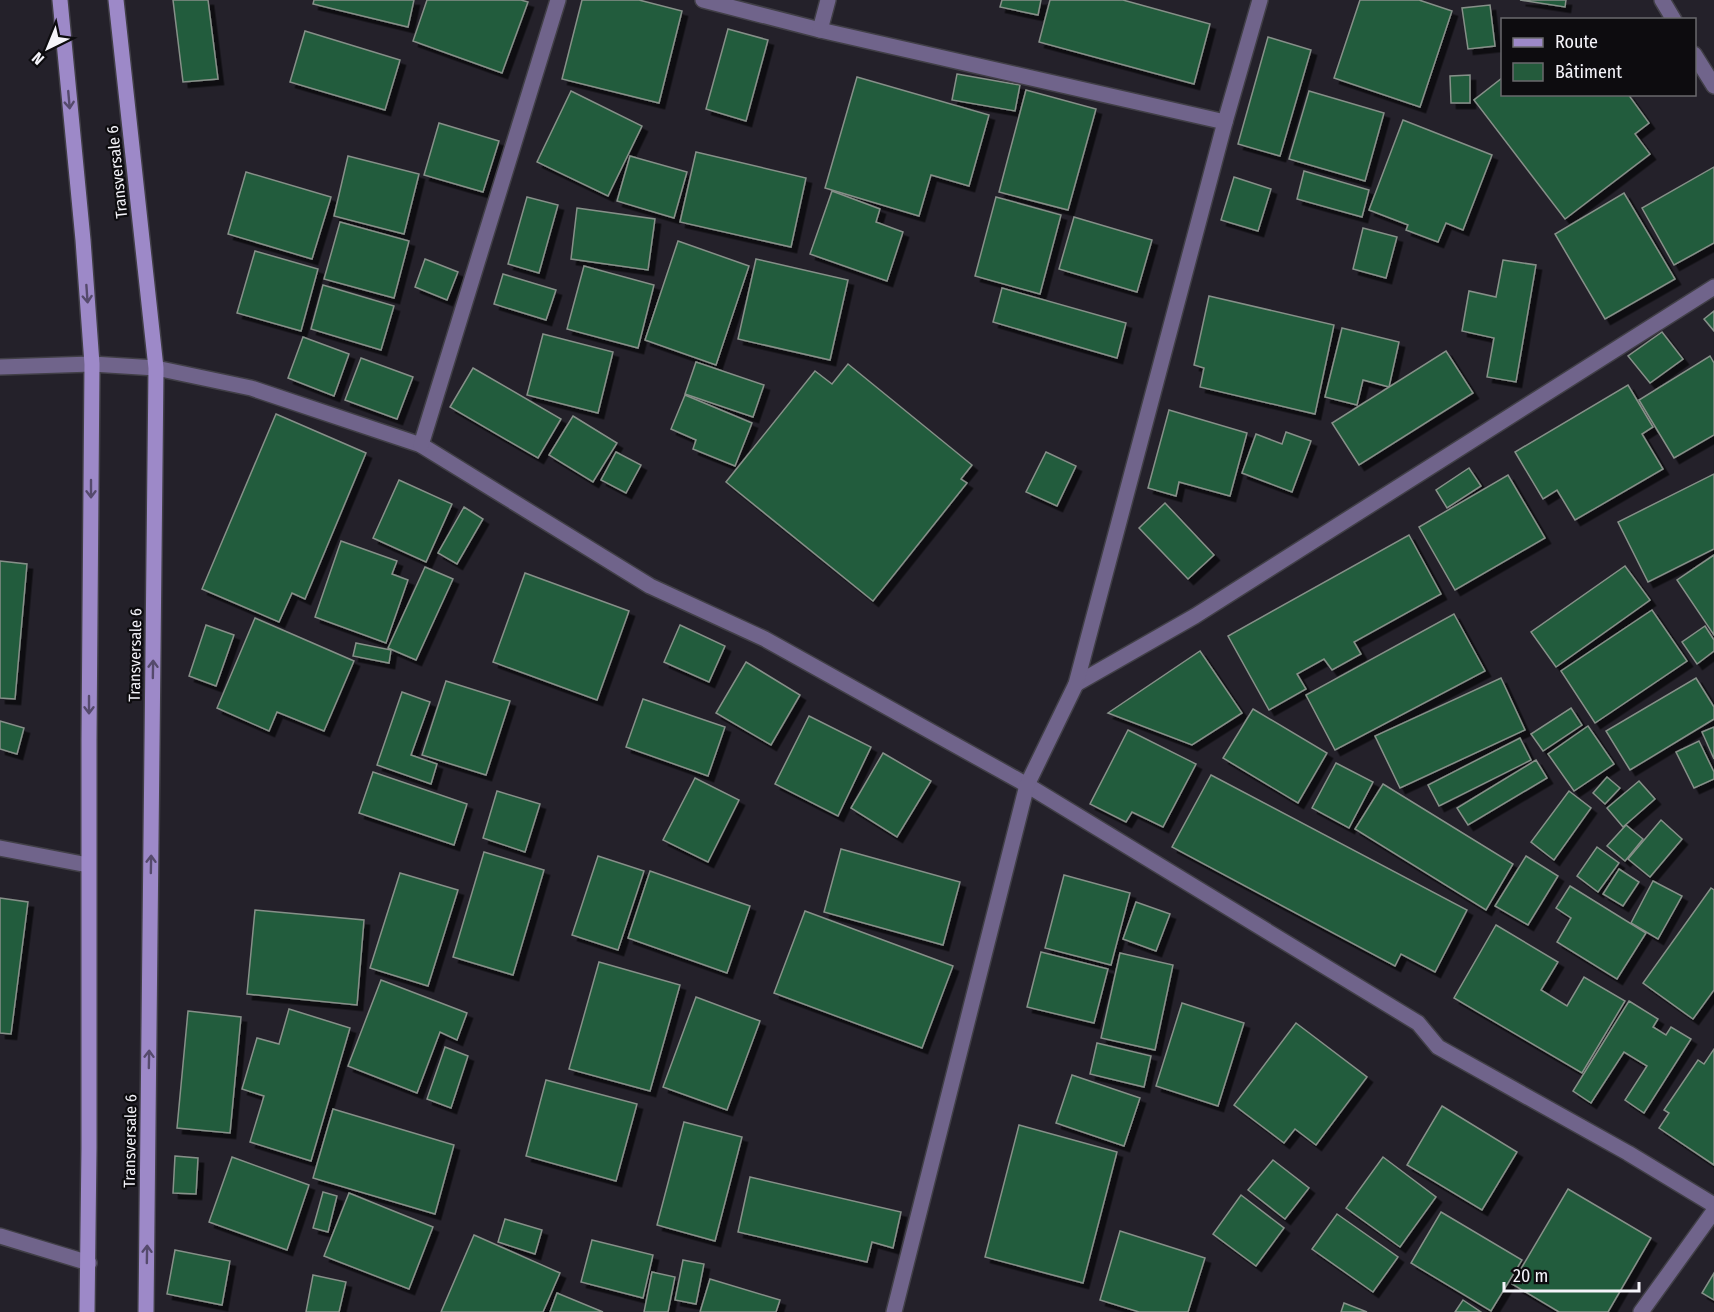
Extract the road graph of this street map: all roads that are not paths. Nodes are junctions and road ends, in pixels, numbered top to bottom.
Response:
1 (60, 0) edge
2 (116, 0) edge
3 (558, 0) edge
4 (703, 0) edge
5 (828, 0) edge
6 (1260, 0) edge
7 (1662, 0) edge
8 (1673, 18) edge
9 (820, 30) junction
10 (1696, 56) edge
11 (1714, 86) edge
12 (1225, 122) junction
13 (1714, 287) edge
14 (92, 364) junction
15 (0, 368) edge
16 (156, 368) junction
17 (421, 445) junction
18 (1076, 684) junction
19 (1027, 785) junction
20 (0, 848) edge
21 (88, 865) junction
22 (1714, 1205) edge
23 (1714, 1211) edge
24 (0, 1236) edge
25 (89, 1263) junction
26 (87, 1312) edge
27 (146, 1312) edge
28 (894, 1312) edge
29 (1641, 1312) edge

1 -> 14 main road
2 - 16 main road, Transversale 6
3 - 17 street
4 - 9 street
5 - 9 street
6 - 12 street
7 - 8 street
9 - 12 street
10 - 11 street
12 - 18 street
13 - 18 street
14 - 15 street
14 - 16 street
14 -> 21 main road
16 - 17 street
27 -> 16 main road, Transversale 6
17 - 19 street
18 - 19 street
19 - 22 street
19 - 28 street
20 - 21 street
21 - 25 main road
23 - 29 street
24 - 25 street
25 - 26 main road

